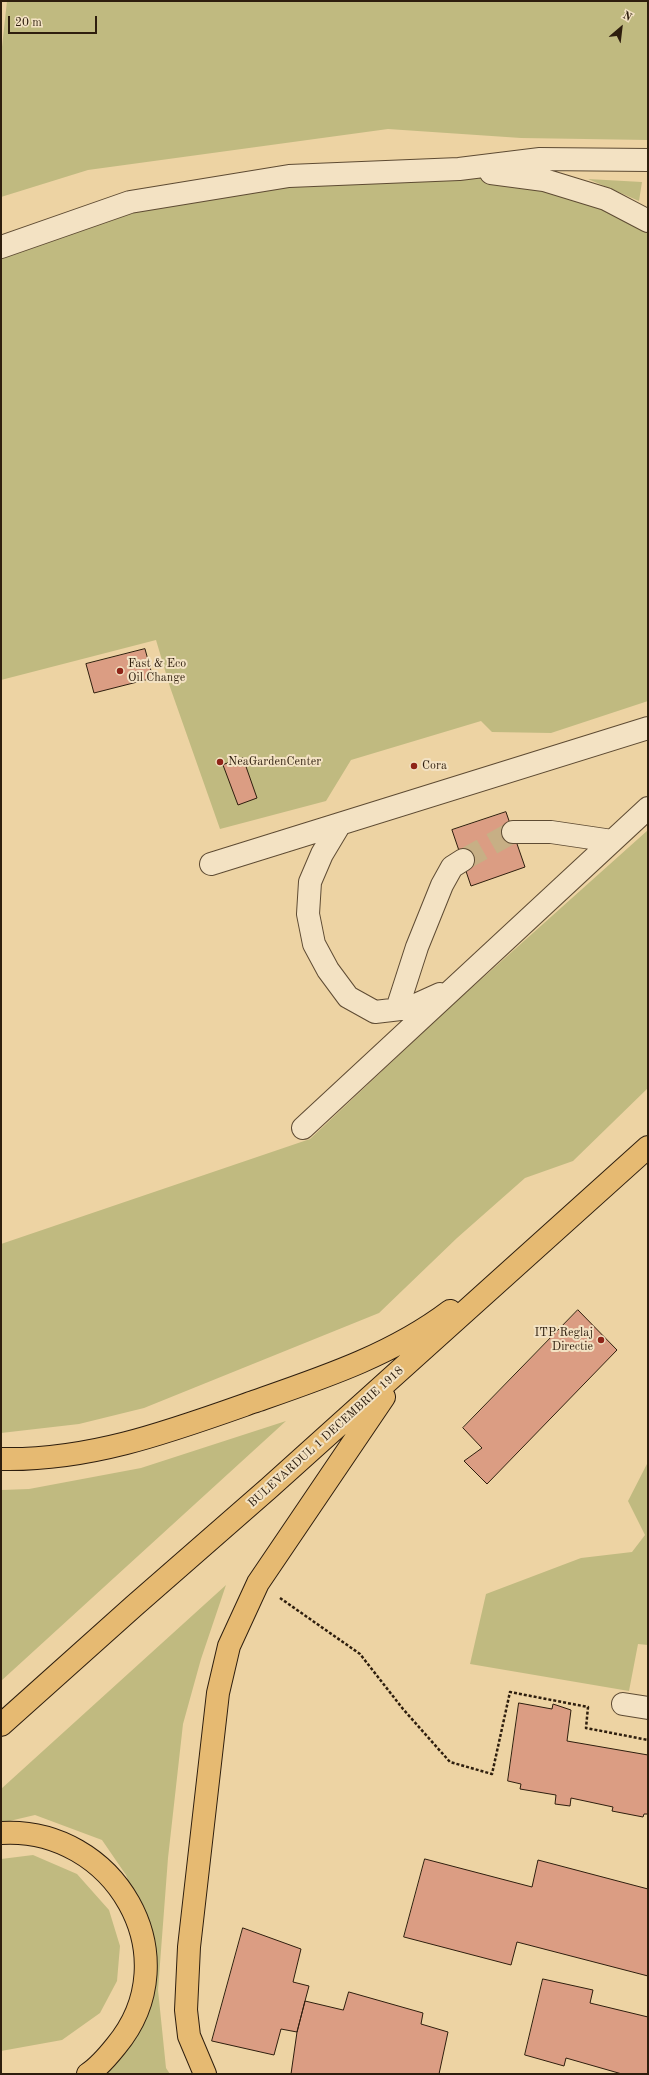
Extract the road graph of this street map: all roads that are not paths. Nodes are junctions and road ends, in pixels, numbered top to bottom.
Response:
1 (648, 160) edge
2 (458, 169) junction
3 (648, 221) edge
4 (1, 247) edge
5 (648, 728) edge
6 (648, 808) edge
7 (340, 824) junction
8 (513, 832) tunnel mouth
9 (612, 841) junction
10 (463, 860) tunnel mouth
11 (211, 864) dead end
12 (457, 987) junction
13 (397, 1009) junction
14 (303, 1128) dead end
15 (648, 1147) edge
16 (553, 1233) junction
17 (404, 1368) junction
18 (1, 1460) edge
19 (623, 1704) dead end
20 (648, 1708) edge
21 (1, 1724) edge
22 (1, 1833) edge
23 (88, 2074) edge
24 (205, 2074) edge

1 - 2 street
2 - 3 street
2 - 4 street
5 - 7 street
6 - 9 street
7 - 11 street
7 - 13 street
8 - 9 street
9 - 12 street
10 - 13 street
12 - 13 street
12 - 14 street
15 - 16 main road, BULEVARDUL 1 DECEMBRIE 1918
16 - 17 main road, BULEVARDUL 1 DECEMBRIE 1918
16 - 18 main road
17 - 21 main road, BULEVARDUL 1 DECEMBRIE 1918
17 - 24 main road
19 - 20 street
22 - 23 main road

